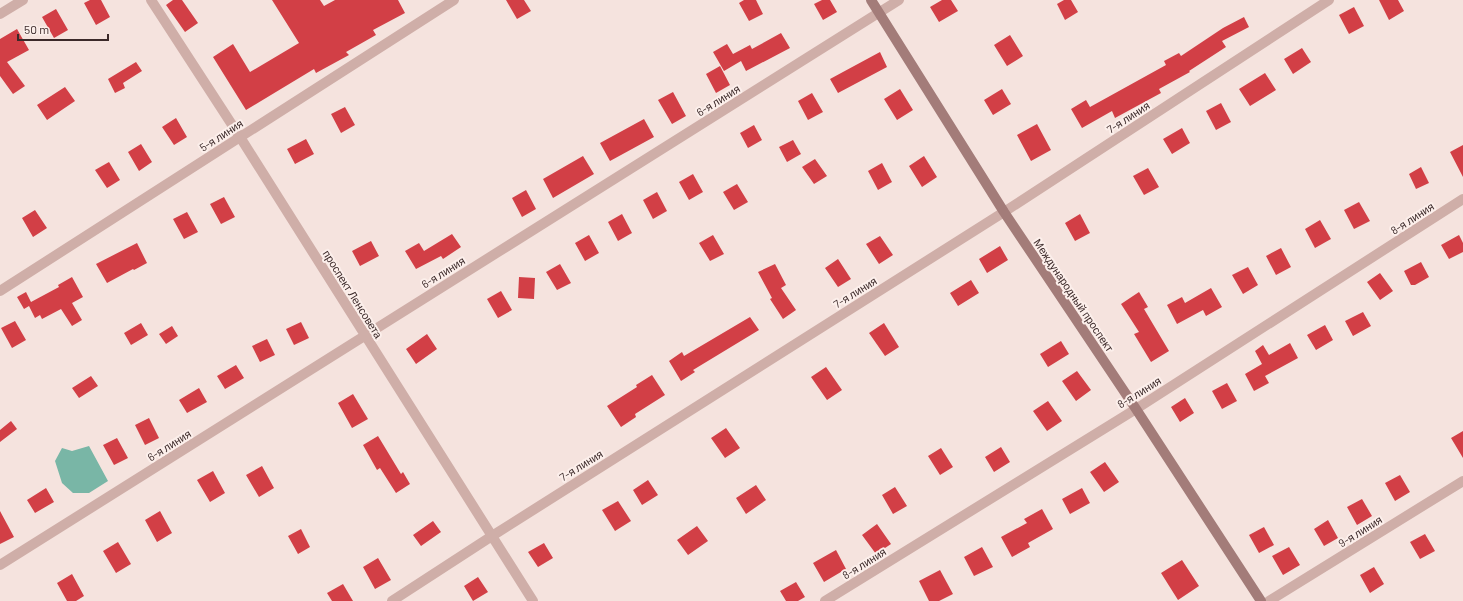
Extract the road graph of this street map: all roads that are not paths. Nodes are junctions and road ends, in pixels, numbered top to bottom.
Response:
1 (23, 0) edge
2 (151, 0) edge
3 (454, 0) edge
4 (871, 0) edge
5 (899, 0) edge
6 (1329, 0) edge
7 (879, 13) junction
8 (0, 14) edge
9 (240, 137) junction
10 (1463, 199) edge
11 (1004, 212) junction
12 (0, 291) edge
13 (365, 336) junction
14 (1136, 409) junction
15 (1463, 481) edge
16 (492, 536) junction
17 (0, 565) edge
18 (392, 601) edge
19 (533, 601) edge
20 (825, 601) edge
21 (1261, 601) edge
22 (1269, 601) edge

1 - 8 street
2 - 9 street, проспект Ленсовета
3 - 9 street, 5-я линия
4 - 7 street, Международный проспект
5 - 7 street, 6-я линия
6 - 11 street, 7-я линия
7 - 11 street, Международный проспект
7 - 13 street, 6-я линия
9 - 12 street, 5-я линия
9 - 13 street, проспект Ленсовета
10 - 14 street, 8-я линия
11 - 14 street, Международный проспект
11 - 16 street, 7-я линия
13 - 16 street, проспект Ленсовета
13 - 17 street, 6-я линия
14 - 20 street, 8-я линия
14 - 21 street, Международный проспект
15 - 22 street, 9-я линия
16 - 18 street, 7-я линия
16 - 19 street, проспект Ленсовета

